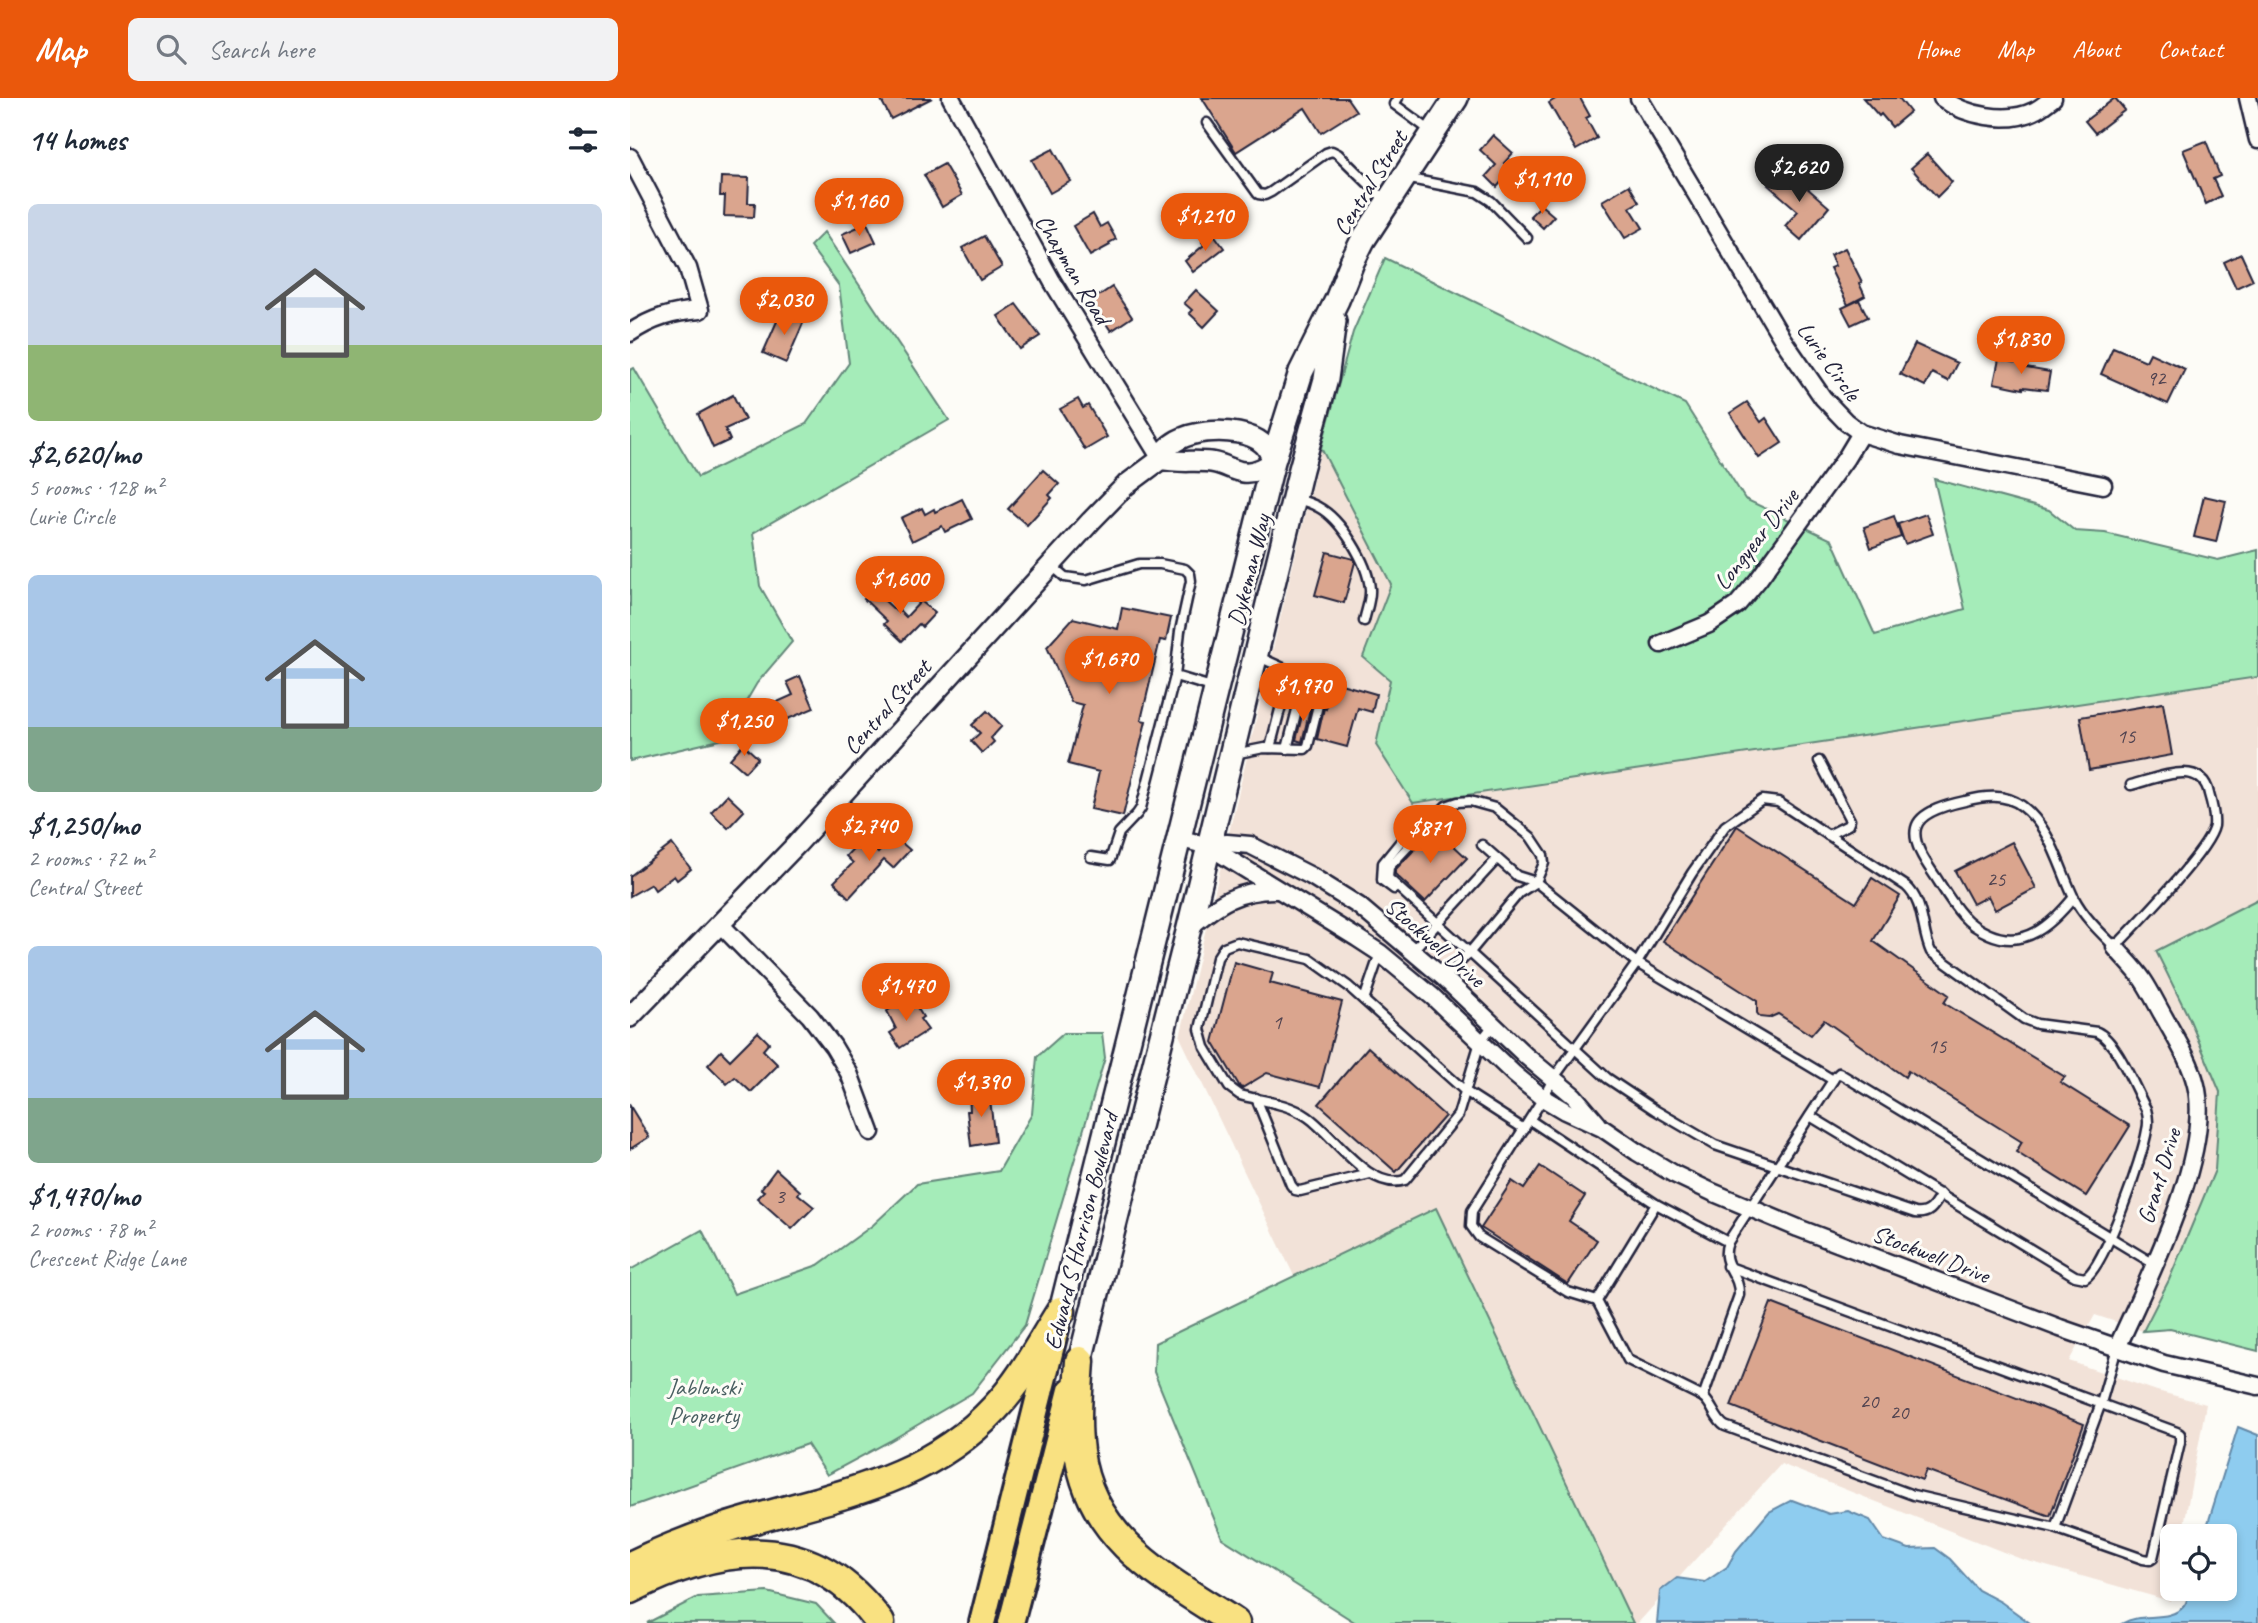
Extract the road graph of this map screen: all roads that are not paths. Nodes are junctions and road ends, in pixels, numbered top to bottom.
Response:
1 (951, 98) edge
2 (1398, 98) edge
3 (1456, 98) edge
4 (1639, 98) edge
5 (1942, 98) edge
6 (2053, 98) edge
7 (2248, 98) edge
8 (1207, 123) dead end
9 (1432, 132) junction
10 (2258, 140) edge
11 (630, 157) edge
12 (1402, 178) junction
13 (1387, 202) junction
14 (1527, 238) dead end
15 (1337, 300) junction
16 (630, 333) edge
17 (1861, 432) junction
18 (1161, 459) junction
19 (1273, 461) junction
20 (1301, 469) junction
21 (2103, 485) dead end
22 (1294, 498) junction
23 (1051, 565) junction
24 (1364, 621) dead end
25 (1661, 644) dead end
26 (1255, 655) junction
27 (1290, 671) junction
28 (1175, 676) junction
29 (1305, 678) junction
30 (1216, 688) junction
31 (1270, 748) junction
32 (1287, 749) junction
33 (1231, 755) junction
34 (1819, 761) dead end
35 (2131, 785) dead end
36 (1828, 835) junction
37 (1178, 838) junction
38 (1482, 845) dead end
39 (1208, 846) junction
40 (1091, 857) dead end
41 (1497, 859) junction
42 (1536, 882) junction
43 (1278, 890) junction
44 (2074, 897) junction
45 (1439, 924) junction
46 (721, 925) junction
47 (1189, 928) junction
48 (2115, 947) junction
49 (1412, 951) junction
50 (1470, 952) junction
51 (1380, 953) junction
52 (1637, 963) junction
53 (1444, 978) junction
54 (1364, 1000) junction
55 (630, 1017) edge
56 (1493, 1024) junction
57 (1480, 1042) junction
58 (1574, 1049) junction
59 (1553, 1079) junction
60 (1833, 1080) junction
61 (1465, 1091) junction
62 (1256, 1098) junction
63 (1543, 1098) junction
64 (1810, 1115) junction
65 (1530, 1120) junction
66 (1602, 1128) junction
67 (1524, 1129) junction
68 (871, 1132) dead end
69 (1776, 1167) junction
70 (1370, 1174) junction
71 (1941, 1194) junction
72 (1656, 1204) junction
73 (1750, 1208) junction
74 (2111, 1238) junction
75 (1728, 1242) junction
76 (2154, 1264) junction
77 (1727, 1266) junction
78 (1597, 1301) junction
79 (1061, 1311) junction
80 (2117, 1348) junction
81 (1080, 1361) junction
82 (2258, 1386) edge
83 (1703, 1397) junction
84 (2101, 1403) junction
85 (2055, 1528) junction
86 (630, 1566) edge
87 (630, 1589) edge
88 (880, 1623) edge
89 (982, 1623) edge
90 (1011, 1623) edge
91 (1235, 1623) edge

1 - 18 street, Chapman Road
2 - 9 lane
3 - 9 main road, Central Street
4 - 17 street, Lurie Circle
5 - 6 street
7 - 10 street
8 - 13 lane
9 - 12 main road, Central Street
11 - 16 street
12 - 13 main road, Central Street
12 - 14 lane
13 - 15 main road, Central Street
15 - 19 main road, Central Street
15 - 20 main road, Central Street
17 - 21 street, Lurie Circle
17 - 25 street, Longyear Drive
18 - 19 street
18 - 19 street, Central Street
18 - 23 street, Central Street
19 - 20 street
19 - 30 main road, Dykeman Way
20 - 22 main road, Dykeman Way
22 - 24 lane
22 - 26 main road, Dykeman Way
23 - 28 lane
23 - 46 street, Central Street
26 - 27 lane
26 - 33 main road, Dykeman Way
27 - 29 lane
27 - 31 lane
28 - 30 lane
28 - 40 lane
29 - 32 lane
29 - 32 lane
30 - 37 main road, Dykeman Way
31 - 32 lane
31 - 33 lane
33 - 39 main road, Dykeman Way
34 - 36 lane
35 - 48 lane
36 - 52 lane
36 - 74 lane
37 - 39 street, Stockwell Drive
37 - 79 main road, Edward S Harrison Boulevard
38 - 41 lane
39 - 43 street, Stockwell Drive
39 - 47 main road, Edward S Harrison Boulevard
39 - 49 street, Stockwell Drive
41 - 42 lane
41 - 45 lane
42 - 45 lane
42 - 50 lane
42 - 52 lane
43 - 47 street
43 - 51 street, Stockwell Drive
44 - 44 lane
44 - 48 lane
45 - 49 lane
45 - 50 lane
46 - 55 street, Central Street
46 - 68 street
47 - 81 main road, Edward S Harrison Boulevard
48 - 76 street, Grant Drive
49 - 53 street, Stockwell Drive
50 - 53 lane
50 - 58 lane
51 - 54 lane
51 - 57 street, Stockwell Drive
52 - 58 lane
52 - 60 lane
53 - 56 street, Stockwell Drive
54 - 61 lane
54 - 62 lane
56 - 57 lane
56 - 59 street, Stockwell Drive
57 - 61 lane
57 - 63 street, Stockwell Drive
58 - 59 lane
58 - 69 lane
59 - 63 lane
59 - 66 street, Stockwell Drive
60 - 64 lane
60 - 74 lane
61 - 67 lane
61 - 70 lane
62 - 70 lane
62 - 70 lane
63 - 65 lane
63 - 66 street, Stockwell Drive
64 - 69 lane
64 - 71 lane
65 - 67 lane
65 - 72 lane
66 - 73 street, Stockwell Drive
67 - 78 lane
69 - 71 lane
69 - 73 lane
71 - 74 lane
72 - 75 lane
72 - 78 lane
73 - 75 lane
73 - 80 street, Stockwell Drive
74 - 76 lane
75 - 77 lane
76 - 80 street, Grant Drive
77 - 83 lane
77 - 84 lane
78 - 83 lane
79 - 86 highway
79 - 89 main road, Edward S Harrison Boulevard
80 - 82 street, Stockwell Drive
80 - 84 lane
81 - 90 main road, Edward S Harrison Boulevard
81 - 91 highway
83 - 85 lane
84 - 85 lane
84 - 85 lane
87 - 88 highway

